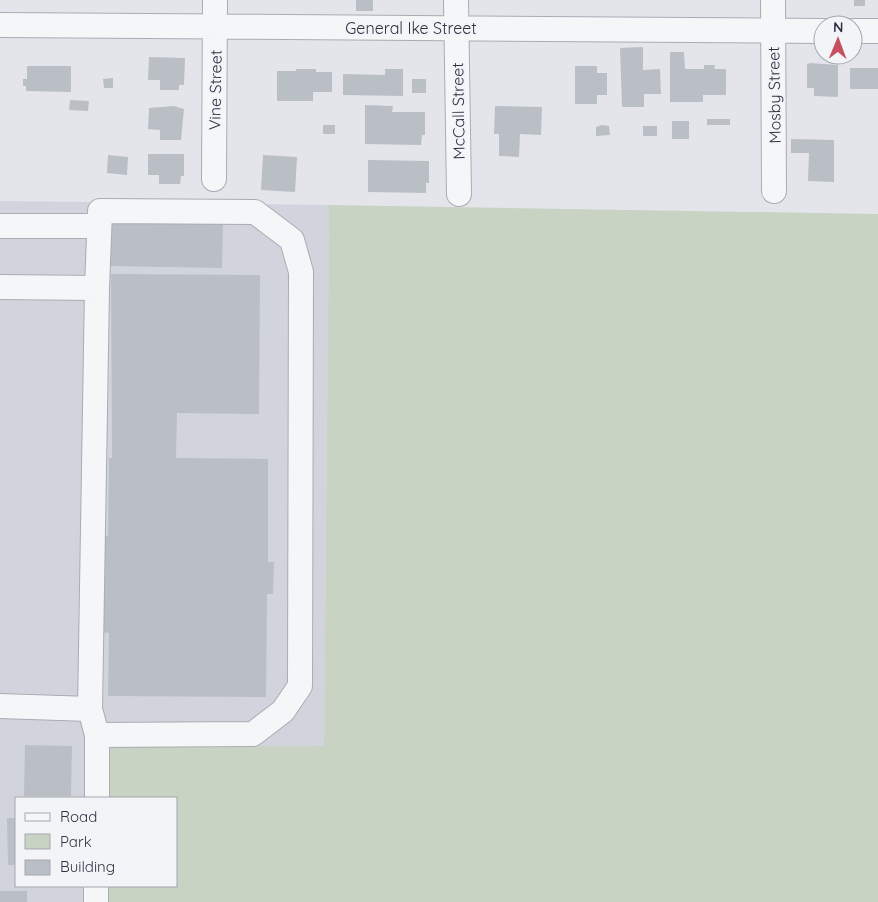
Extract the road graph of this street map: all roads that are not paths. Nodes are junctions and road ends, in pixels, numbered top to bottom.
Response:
1 (215, 0) edge
2 (456, 0) edge
3 (773, 0) edge
4 (0, 25) edge
5 (215, 27) junction
6 (456, 28) junction
7 (773, 30) junction
8 (813, 31) edge
9 (863, 31) edge
10 (878, 31) edge
11 (214, 179) dead end
12 (774, 190) dead end
13 (459, 194) dead end
14 (0, 226) edge
15 (99, 226) junction
16 (0, 287) edge
17 (97, 288) junction
18 (0, 706) edge
19 (90, 709) junction
20 (97, 735) junction
21 (97, 797) edge
22 (96, 887) edge
23 (96, 902) edge

1 - 5 street, Vine Street
2 - 6 street, McCall Street
3 - 7 street, Mosby Street
4 - 5 street, General Ike Street
5 - 6 street, General Ike Street
5 - 11 street, Vine Street
6 - 7 street, General Ike Street
6 - 13 street, McCall Street
7 - 8 street, General Ike Street
7 - 12 street, Mosby Street
9 - 10 street
14 - 15 street
15 - 17 street
15 - 20 street
16 - 17 street
17 - 19 street
18 - 19 street
19 - 20 street
20 - 21 street
22 - 23 street

